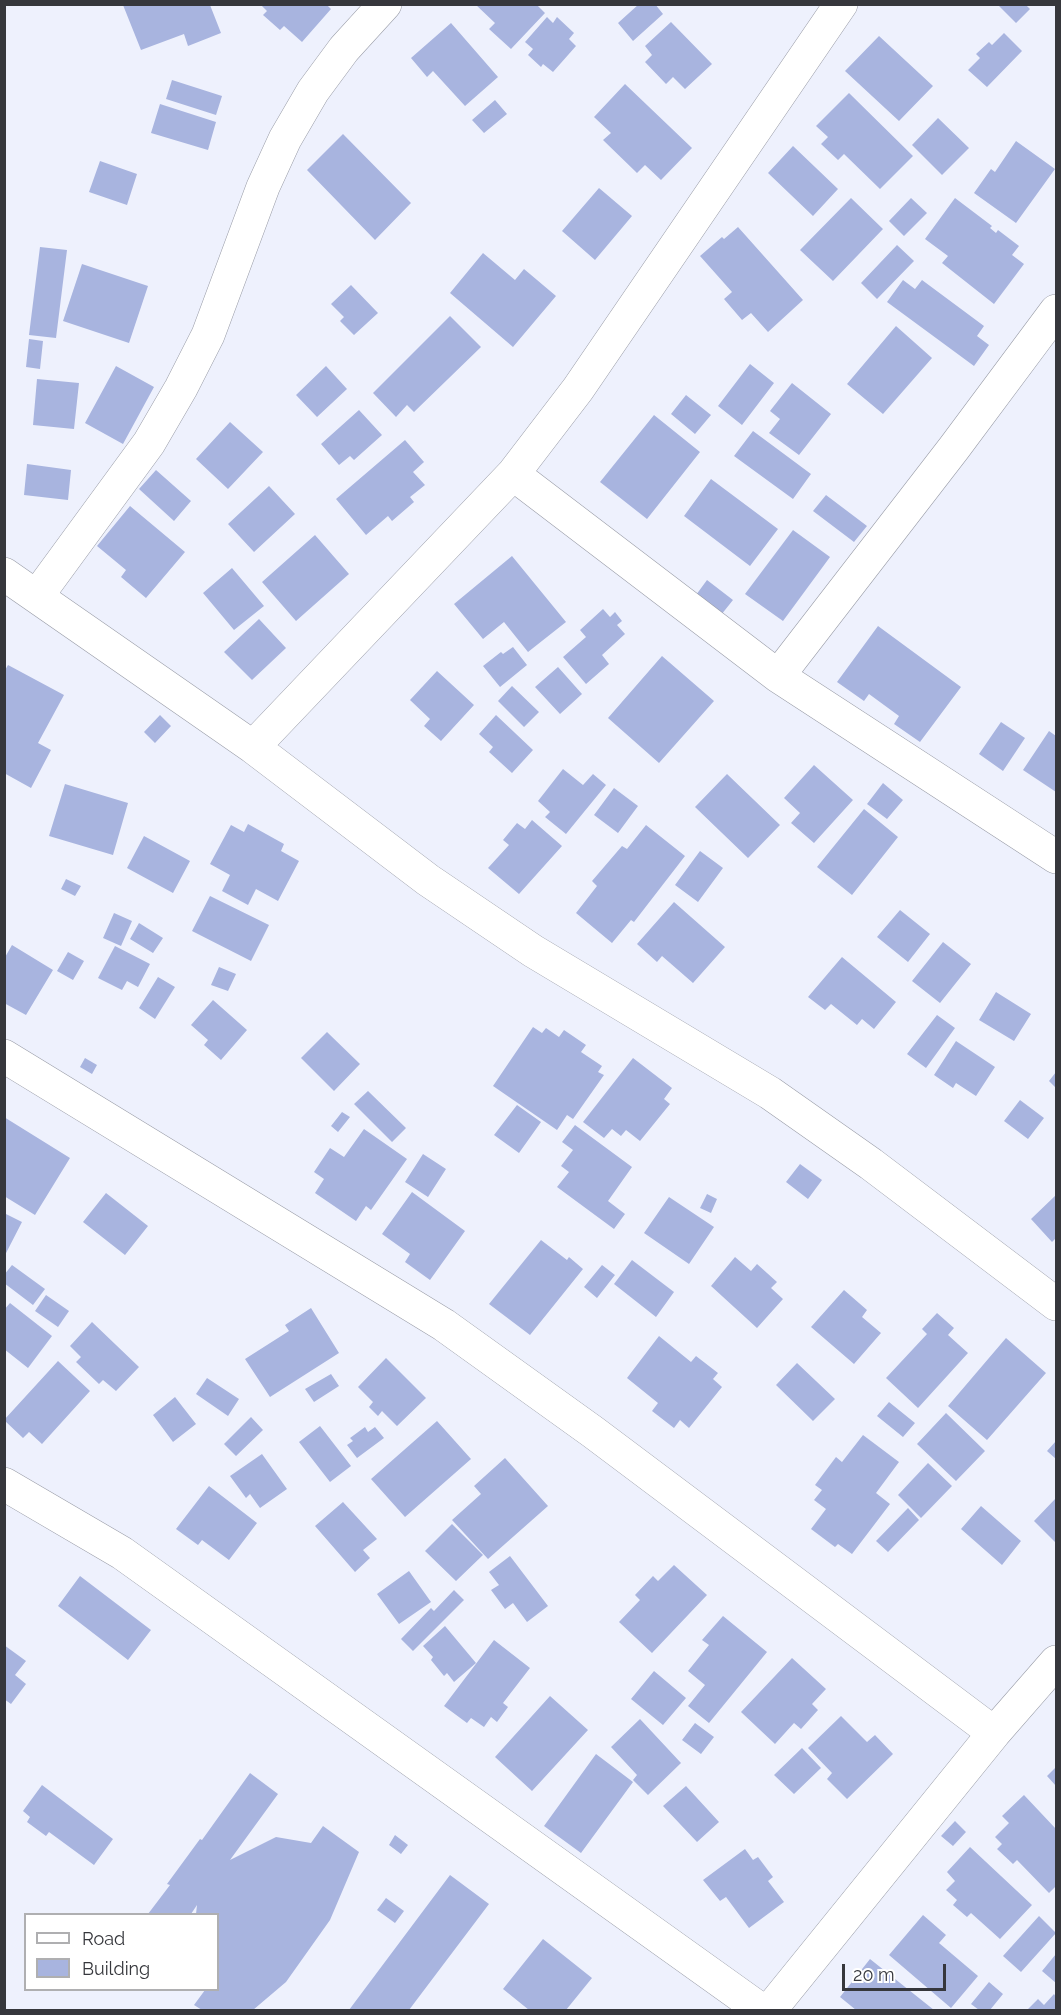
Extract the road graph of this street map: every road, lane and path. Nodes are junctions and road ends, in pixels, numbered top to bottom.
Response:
1 (385, 4) edge
2 (841, 4) edge
3 (1056, 311) edge
4 (513, 474) junction
5 (4, 574) edge
6 (37, 596) junction
7 (778, 676) junction
8 (253, 747) junction
9 (1056, 857) edge
10 (4, 1056) edge
11 (1056, 1304) edge
12 (4, 1484) edge
13 (1056, 1662) edge
14 (994, 1733) junction
15 (761, 2010) edge
16 (770, 2010) edge

1 - 6 street
2 - 4 street
3 - 7 street
4 - 7 street
4 - 8 street
5 - 6 street
6 - 8 street
7 - 9 street
8 - 11 street
10 - 14 street
12 - 15 street
13 - 14 street
14 - 16 street

